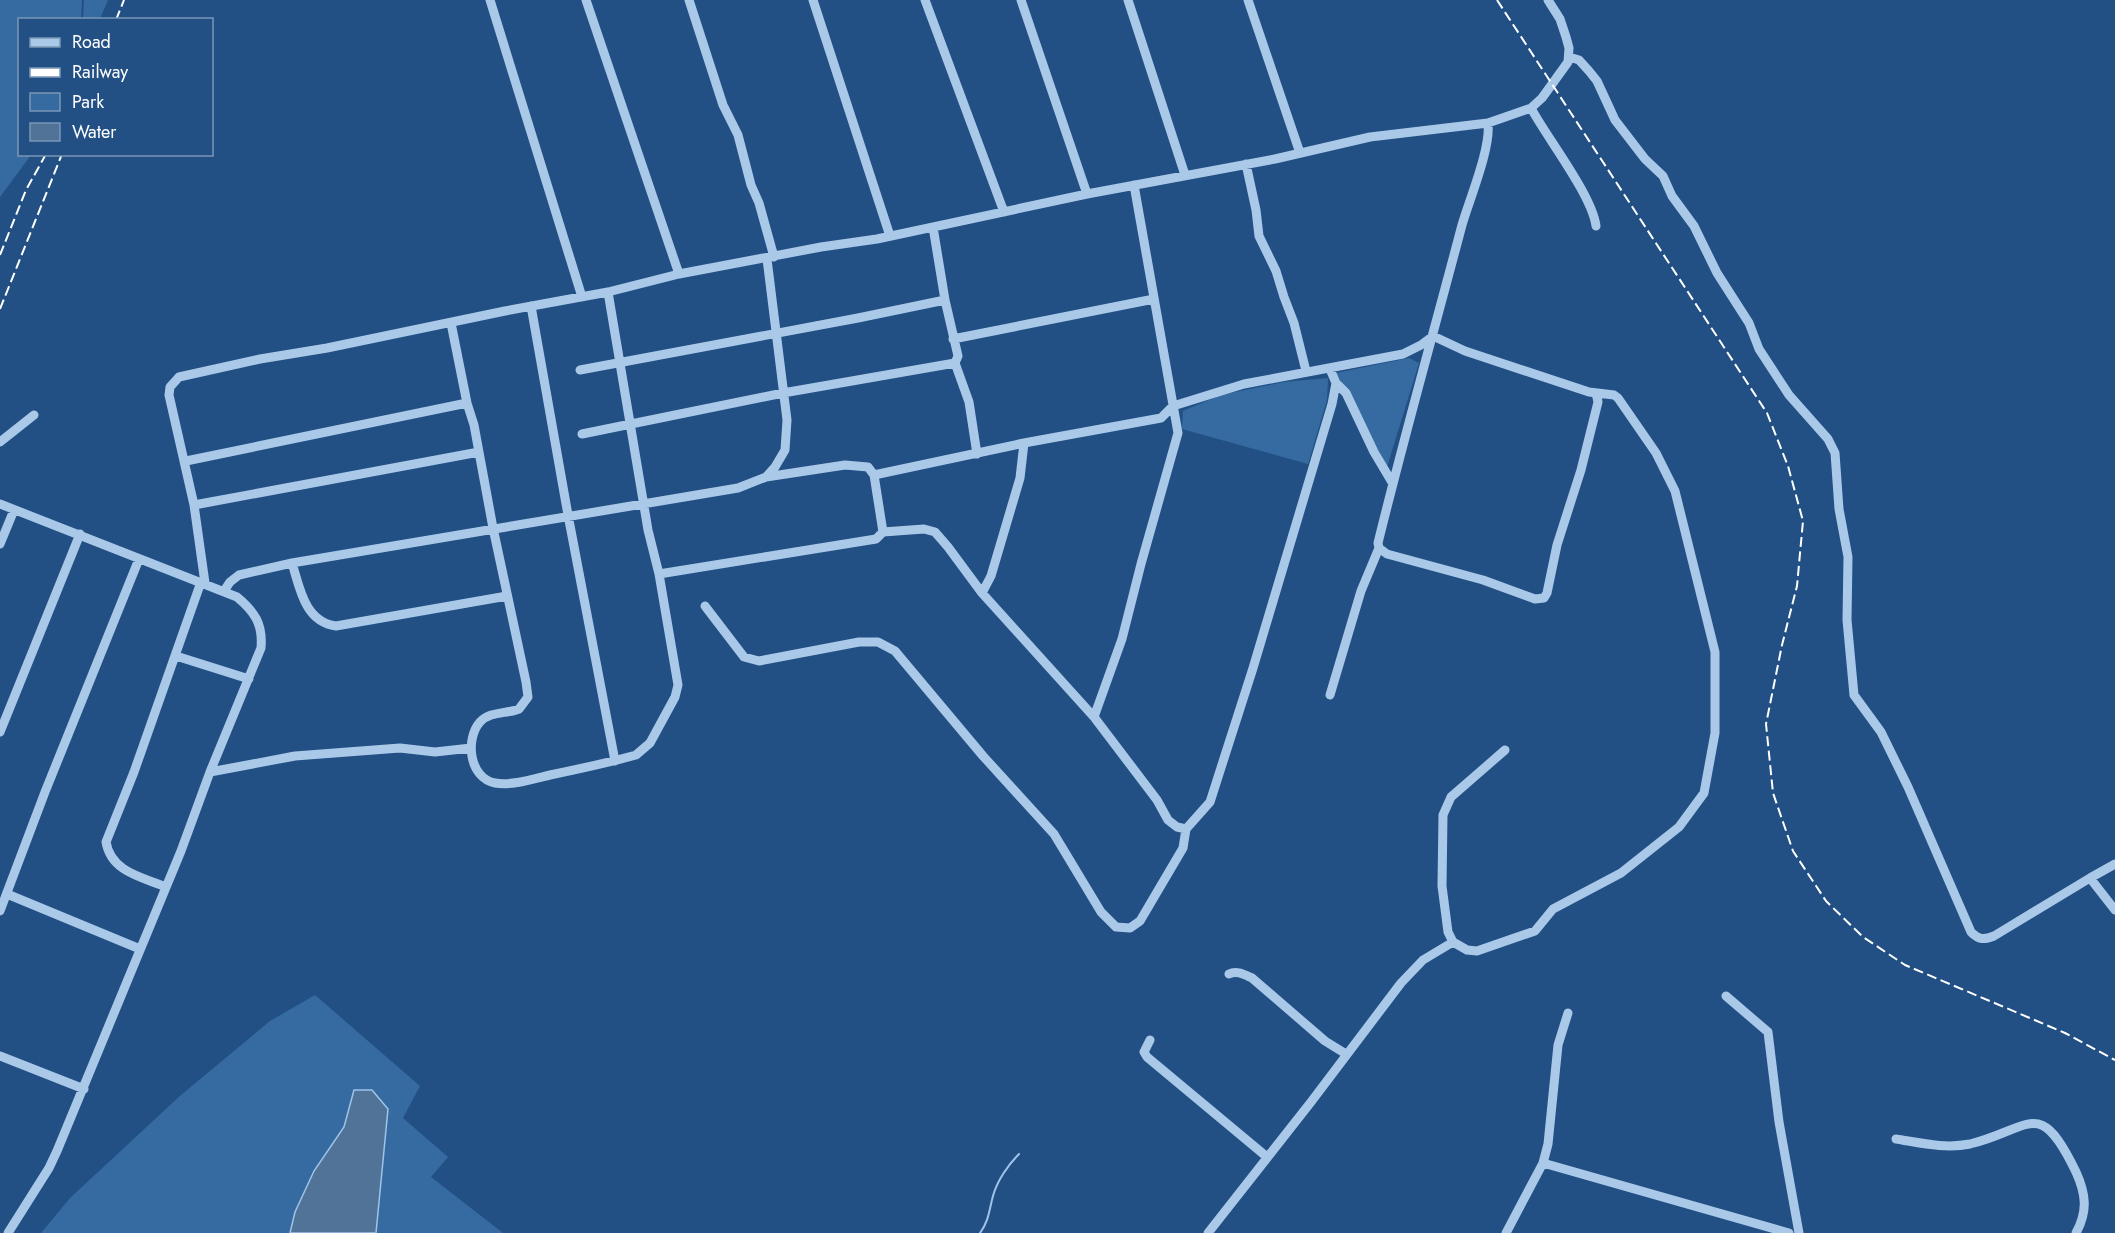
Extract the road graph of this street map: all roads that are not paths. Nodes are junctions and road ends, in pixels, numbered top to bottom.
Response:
1 (490, 0) edge
2 (586, 0) edge
3 (689, 0) edge
4 (813, 0) edge
5 (925, 0) edge
6 (1022, 0) edge
7 (1128, 0) edge
8 (1248, 0) edge
9 (1548, 0) edge
10 (1569, 57) junction
11 (1531, 108) junction
12 (1488, 123) junction
13 (1300, 153) junction
14 (1246, 164) junction
15 (1185, 176) junction
16 (1134, 185) junction
17 (1087, 194) junction
18 (1004, 212) junction
19 (1596, 226) dead end
20 (933, 227) junction
21 (890, 236) junction
22 (770, 258) junction
23 (679, 274) junction
24 (608, 292) junction
25 (582, 297) junction
26 (1154, 299) junction
27 (945, 300) junction
28 (531, 306) junction
29 (451, 323) junction
30 (776, 333) junction
31 (1433, 336) junction
32 (953, 339) junction
33 (620, 362) junction
34 (955, 363) junction
35 (1330, 369) junction
36 (579, 370) dead end
37 (1306, 371) junction
38 (1336, 383) junction
39 (783, 393) junction
40 (1596, 393) junction
41 (467, 404) junction
42 (1173, 406) junction
43 (34, 415) dead end
44 (631, 424) junction
45 (582, 434) dead end
46 (0, 442) edge
47 (1024, 443) junction
48 (479, 452) junction
49 (977, 454) junction
50 (186, 461) junction
51 (874, 475) junction
52 (766, 477) junction
53 (1393, 484) junction
54 (643, 503) junction
55 (0, 504) edge
56 (194, 505) junction
57 (14, 510) junction
58 (568, 515) junction
59 (493, 528) junction
60 (883, 532) junction
61 (80, 534) junction
62 (0, 544) edge
63 (1379, 548) junction
64 (139, 559) junction
65 (292, 563) junction
66 (659, 574) junction
67 (203, 583) junction
68 (224, 591) junction
69 (982, 593) junction
70 (507, 596) junction
71 (705, 606) dead end
72 (176, 656) junction
73 (249, 679) junction
74 (1330, 696) dead end
75 (1094, 717) junction
76 (0, 732) edge
77 (471, 748) junction
78 (1505, 750) dead end
79 (615, 761) junction
80 (210, 772) junction
81 (1186, 830) junction
82 (2115, 864) edge
83 (2090, 878) junction
84 (166, 887) junction
85 (3, 902) edge
86 (2115, 910) edge
87 (1453, 942) junction
88 (140, 949) junction
89 (1229, 974) dead end
90 (1726, 996) dead end
91 (1568, 1013) dead end
92 (1150, 1040) dead end
93 (1346, 1054) junction
94 (0, 1056) edge
95 (84, 1089) junction
96 (1896, 1138) dead end
97 (1267, 1157) junction
98 (1543, 1163) junction
99 (8, 1233) edge
100 (1208, 1233) edge
101 (1506, 1233) edge
102 (1788, 1233) edge
103 (1799, 1233) edge
104 (2076, 1233) edge

1 - 25 street
2 - 23 street
3 - 22 street
4 - 21 street
5 - 18 street
6 - 17 street
7 - 15 street
8 - 13 street
9 - 10 street
10 - 11 street
10 - 83 street
11 - 12 street
11 - 19 street
12 - 13 street
12 - 31 street
13 - 14 street
14 - 15 street
14 - 37 street
15 - 16 street
16 - 17 street
16 - 26 street
17 - 18 street
18 - 20 street
20 - 21 street
20 - 27 street
21 - 22 street
22 - 23 street
22 - 30 street
23 - 24 street
24 - 25 street
24 - 33 street
25 - 28 street
26 - 32 street
26 - 42 street
27 - 30 street
27 - 32 street
28 - 29 street
28 - 58 street
29 - 41 street
29 - 50 street
30 - 33 street
30 - 39 street
31 - 35 street
31 - 40 street
31 - 53 street
32 - 34 street
33 - 36 street
33 - 44 street
34 - 39 street
34 - 49 street
35 - 37 street
35 - 38 street
37 - 42 street
38 - 53 street
38 - 81 street
39 - 44 street
39 - 52 street
40 - 63 street
40 - 87 street
41 - 48 street
41 - 50 street
42 - 47 street
42 - 75 street
43 - 46 street
44 - 45 street
44 - 54 street
47 - 49 street
47 - 69 street
48 - 56 street
48 - 59 street
49 - 51 street
50 - 56 street
51 - 52 street
51 - 60 street
52 - 54 street
53 - 63 street
54 - 58 street
54 - 66 street
55 - 57 street
56 - 67 street
57 - 61 street
57 - 62 street
58 - 59 street
58 - 79 street
59 - 65 street
59 - 70 street
60 - 66 street
60 - 69 street
61 - 64 street
61 - 76 street
63 - 74 street
64 - 67 street
64 - 85 street
65 - 68 street
65 - 70 street
66 - 79 street
67 - 68 street
67 - 72 street
68 - 73 street
69 - 75 street
70 - 77 street
71 - 81 street
72 - 73 street
72 - 84 street
73 - 80 street
75 - 81 street
77 - 79 street
77 - 80 street
78 - 87 street
80 - 84 street
82 - 83 street
83 - 86 street
84 - 88 street
85 - 88 street
87 - 93 street
88 - 95 street
89 - 93 street
90 - 103 street
91 - 98 street
92 - 97 street
93 - 97 street
94 - 95 street
95 - 99 street
96 - 104 street
97 - 100 street
98 - 101 street
98 - 102 street

